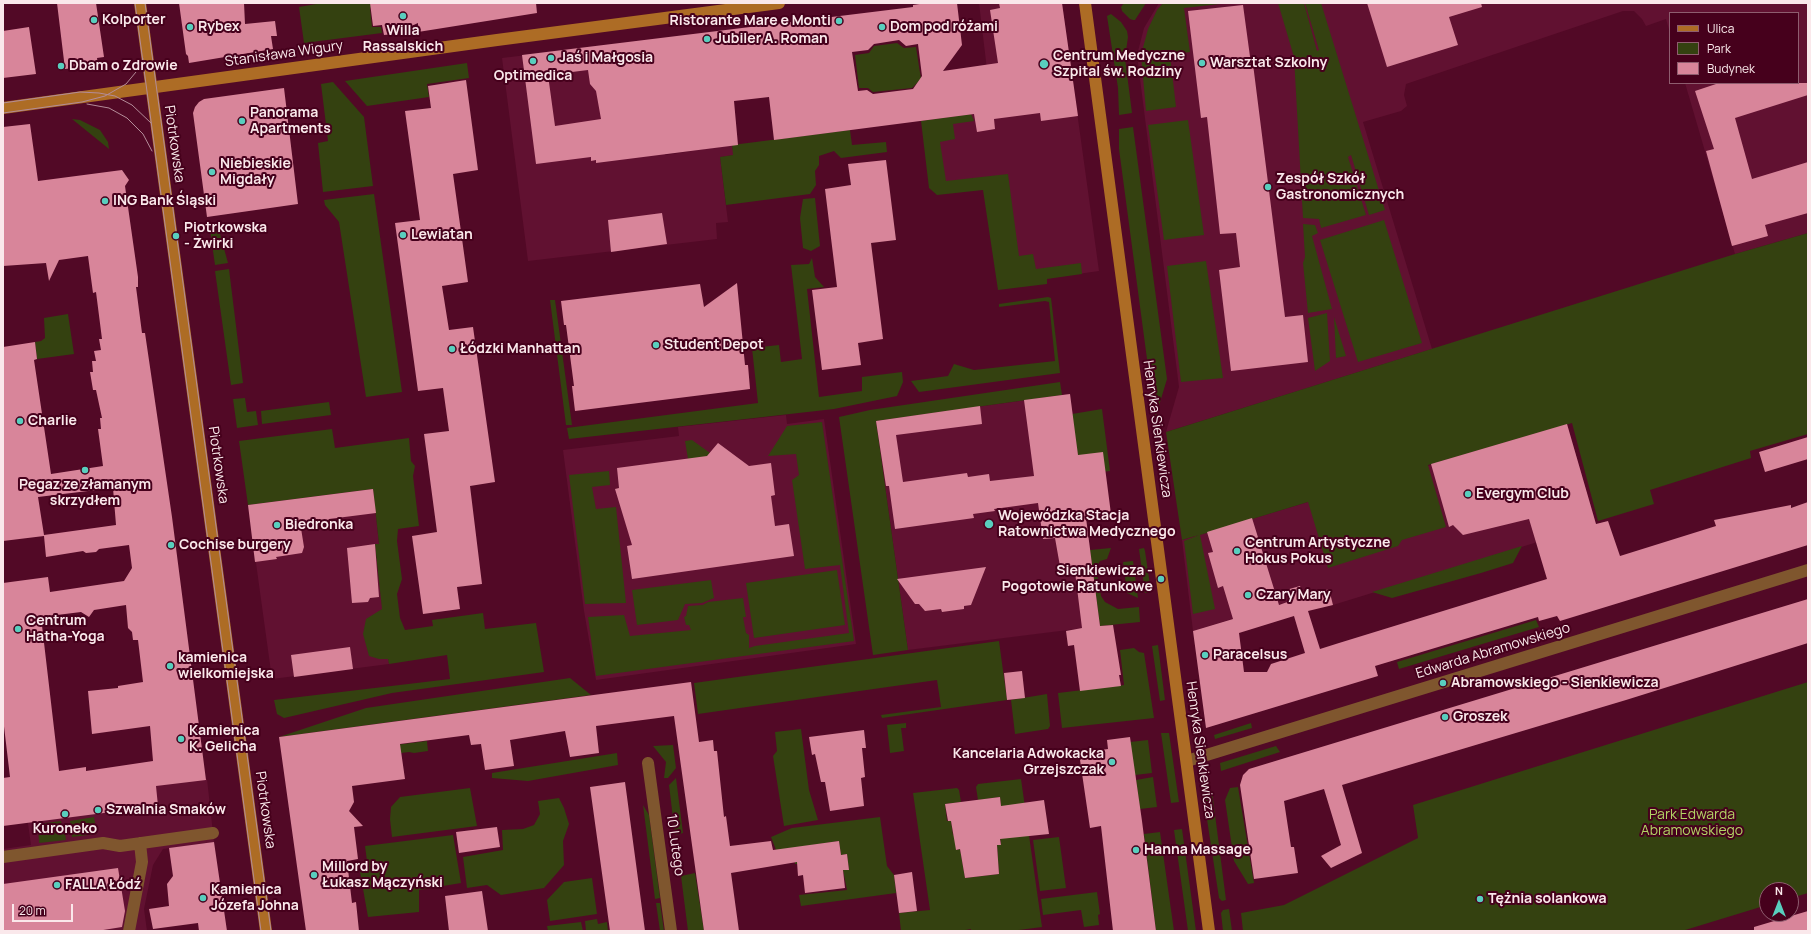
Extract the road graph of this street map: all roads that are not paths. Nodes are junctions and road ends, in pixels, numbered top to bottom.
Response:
1 (140, 3) edge
2 (778, 3) edge
3 (1085, 3) edge
4 (151, 87) junction
5 (3, 108) edge
6 (1808, 570) edge
7 (1187, 761) junction
8 (648, 763) dead end
9 (213, 833) dead end
10 (140, 843) junction
11 (3, 857) edge
12 (129, 931) edge
13 (266, 931) edge
14 (671, 931) edge
15 (1209, 931) edge

1 - 4 street, Piotrkowska
2 - 4 street, Stanisława Wigury
3 - 7 street, Henryka Sienkiewicza
4 - 5 street, Stanisława Wigury
4 - 13 street, Piotrkowska
6 - 7 street, Edwarda Abramowskiego
7 - 15 street, Henryka Sienkiewicza
8 - 14 street, 10 Lutego
9 - 10 street
10 - 11 street
10 - 12 street

